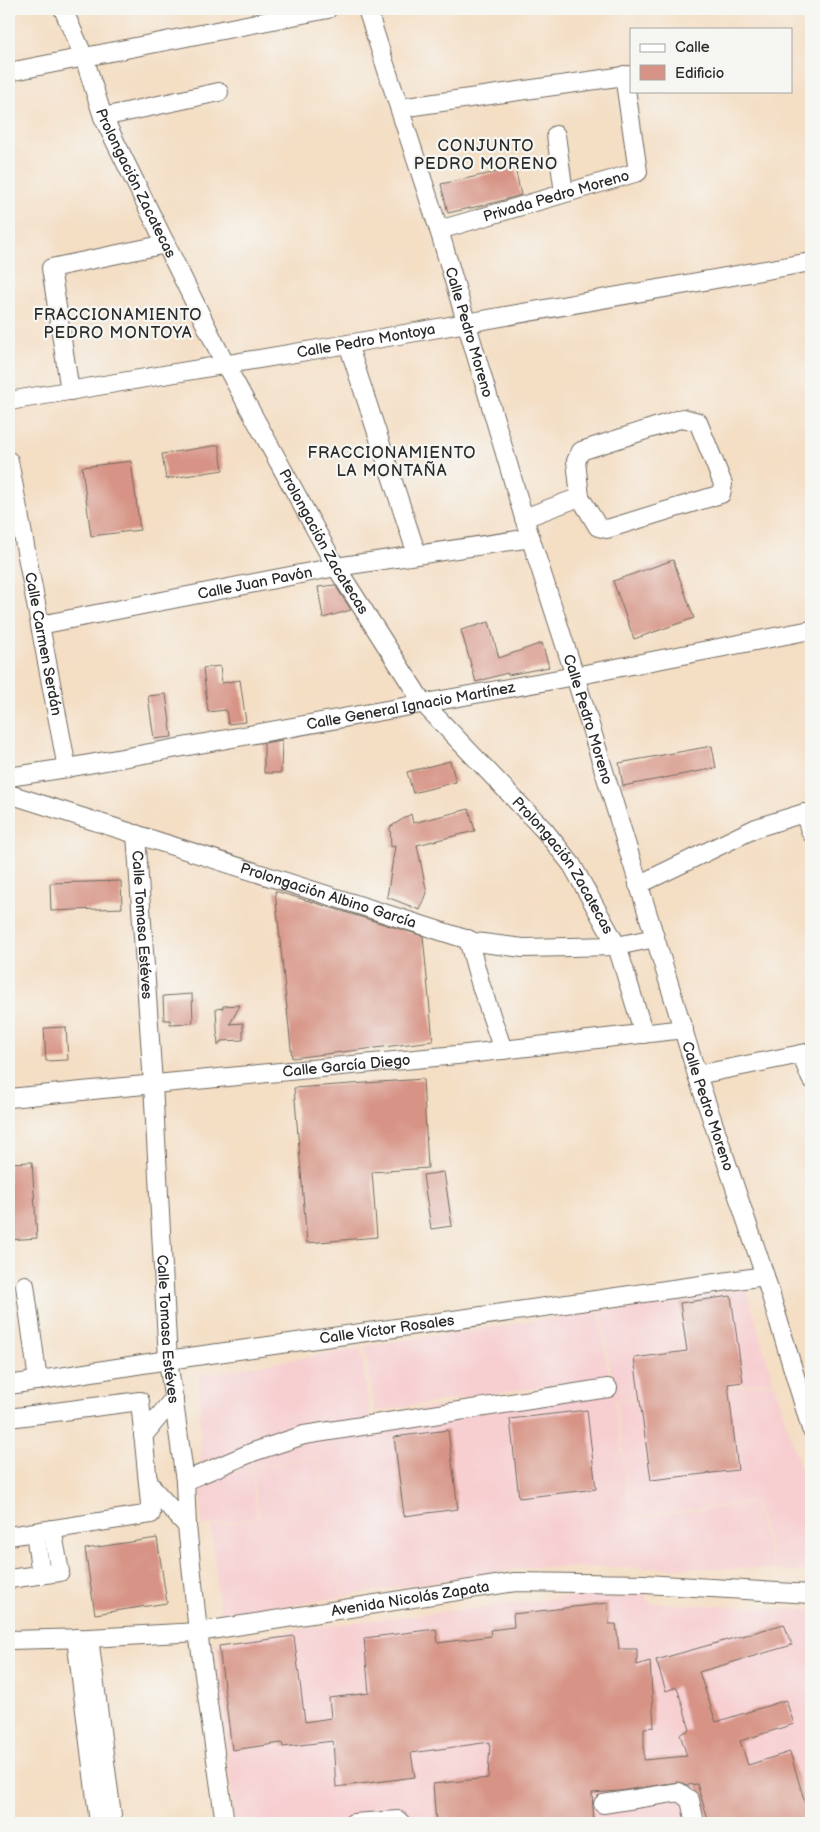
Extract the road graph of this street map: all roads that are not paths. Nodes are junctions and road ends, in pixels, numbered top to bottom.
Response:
1 (62, 9) edge
2 (328, 9) edge
3 (367, 9) edge
4 (84, 57) junction
5 (9, 72) edge
6 (628, 75) edge
7 (219, 92) dead end
8 (400, 108) junction
9 (103, 117) junction
10 (556, 135) dead end
11 (564, 193) junction
12 (439, 230) junction
13 (166, 244) junction
14 (811, 262) edge
15 (467, 322) junction
16 (348, 344) junction
17 (225, 364) junction
18 (70, 391) junction
19 (9, 401) edge
20 (9, 461) edge
21 (580, 497) junction
22 (524, 518) junction
23 (531, 538) junction
24 (417, 555) junction
25 (336, 567) junction
26 (40, 625) junction
27 (811, 630) edge
28 (575, 676) junction
29 (423, 703) junction
30 (67, 768) junction
31 (9, 777) edge
32 (9, 794) edge
33 (811, 832) edge
34 (136, 834) junction
35 (638, 885) junction
36 (655, 938) junction
37 (468, 939) junction
38 (617, 946) junction
39 (684, 1029) junction
40 (644, 1034) junction
41 (503, 1050) junction
42 (806, 1053) edge
43 (697, 1075) junction
44 (811, 1079) edge
45 (153, 1084) junction
46 (9, 1098) edge
47 (765, 1276) junction
48 (25, 1284) dead end
49 (168, 1360) junction
50 (38, 1381) junction
51 (9, 1385) edge
52 (608, 1388) dead end
53 (174, 1398) junction
54 (9, 1418) edge
55 (811, 1429) edge
56 (143, 1436) junction
57 (147, 1480) junction
58 (185, 1481) junction
59 (187, 1526) junction
60 (52, 1529) junction
61 (34, 1532) junction
62 (9, 1536) edge
63 (42, 1575) junction
64 (9, 1579) edge
65 (811, 1594) edge
66 (198, 1632) junction
67 (82, 1638) junction
68 (9, 1640) edge
69 (603, 1804) dead end
70 (100, 1823) edge
71 (113, 1823) edge
72 (225, 1823) edge
73 (353, 1823) edge
74 (401, 1823) edge
75 (695, 1823) edge

1 - 4 street, Prolongación Zacatecas
2 - 4 street
3 - 8 street, Calle Pedro Moreno
4 - 5 street
4 - 9 street, Prolongación Zacatecas
6 - 8 street, Privada Pedro Moreno
6 - 11 street, Privada Pedro Moreno
7 - 9 street
8 - 12 street, Calle Pedro Moreno
9 - 13 street, Prolongación Zacatecas
10 - 11 street
11 - 12 street, Privada Pedro Moreno
12 - 15 street, Calle Pedro Moreno
13 - 17 street, Prolongación Zacatecas
13 - 18 street
14 - 15 street, Calle Pedro Montoya
15 - 16 street, Calle Pedro Montoya
15 - 22 street, Calle Pedro Moreno
16 - 17 street, Calle Pedro Montoya
16 - 24 street
17 - 18 street, Calle Pedro Montoya
17 - 25 street, Prolongación Zacatecas
18 - 19 street, Calle Pedro Montoya
20 - 26 street, Calle Carmen Serdán
21 - 21 street
21 - 22 street
22 - 23 street, Calle Pedro Moreno
23 - 24 street, Calle Juan Pavón
23 - 28 street, Calle Pedro Moreno
24 - 25 street, Calle Juan Pavón
25 - 26 street, Calle Juan Pavón
25 - 29 street, Prolongación Zacatecas
26 - 30 street, Calle Carmen Serdán
27 - 28 street, Calle General Ignacio Martínez
28 - 29 street, Calle General Ignacio Martínez
28 - 35 street, Calle Pedro Moreno
29 - 30 street, Calle General Ignacio Martínez
29 - 38 street, Prolongación Zacatecas
30 - 31 street, Calle General Ignacio Martínez
32 - 34 street, Prolongación Albino García
33 - 35 street
34 - 37 street, Prolongación Albino García
34 - 45 street, Calle Tomasa Estéves
35 - 36 street, Calle Pedro Moreno
36 - 38 street, Prolongación Albino García
36 - 39 street, Calle Pedro Moreno
37 - 38 street, Prolongación Albino García
37 - 41 street
38 - 40 street, Prolongación Zacatecas
39 - 40 street, Calle García Diego
39 - 43 street, Calle Pedro Moreno
40 - 41 street, Calle García Diego
41 - 45 street, Calle García Diego
42 - 43 street
42 - 44 street
43 - 47 street, Calle Pedro Moreno
45 - 46 street, Calle García Diego
45 - 49 street, Calle Tomasa Estéves
47 - 49 street, Calle Víctor Rosales
47 - 55 street, Calle Pedro Moreno
48 - 50 street
49 - 50 street, Calle Víctor Rosales
49 - 53 street, Calle Tomasa Estéves
50 - 51 street, Calle Víctor Rosales
52 - 58 street
53 - 56 street
53 - 58 street, Calle Tomasa Estéves
54 - 56 street
56 - 57 street
57 - 59 street
57 - 60 street
58 - 59 street, Calle Tomasa Estéves
59 - 66 street, Calle Tomasa Estéves
60 - 61 street
60 - 63 street
61 - 62 street
61 - 63 street
63 - 64 street
65 - 66 street, Avenida Nicolás Zapata
66 - 67 street, Avenida Nicolás Zapata
66 - 72 street, Calle Tomasa Estéves
67 - 68 street, Avenida Nicolás Zapata
67 - 70 street
67 - 71 street
69 - 75 street
73 - 74 street

